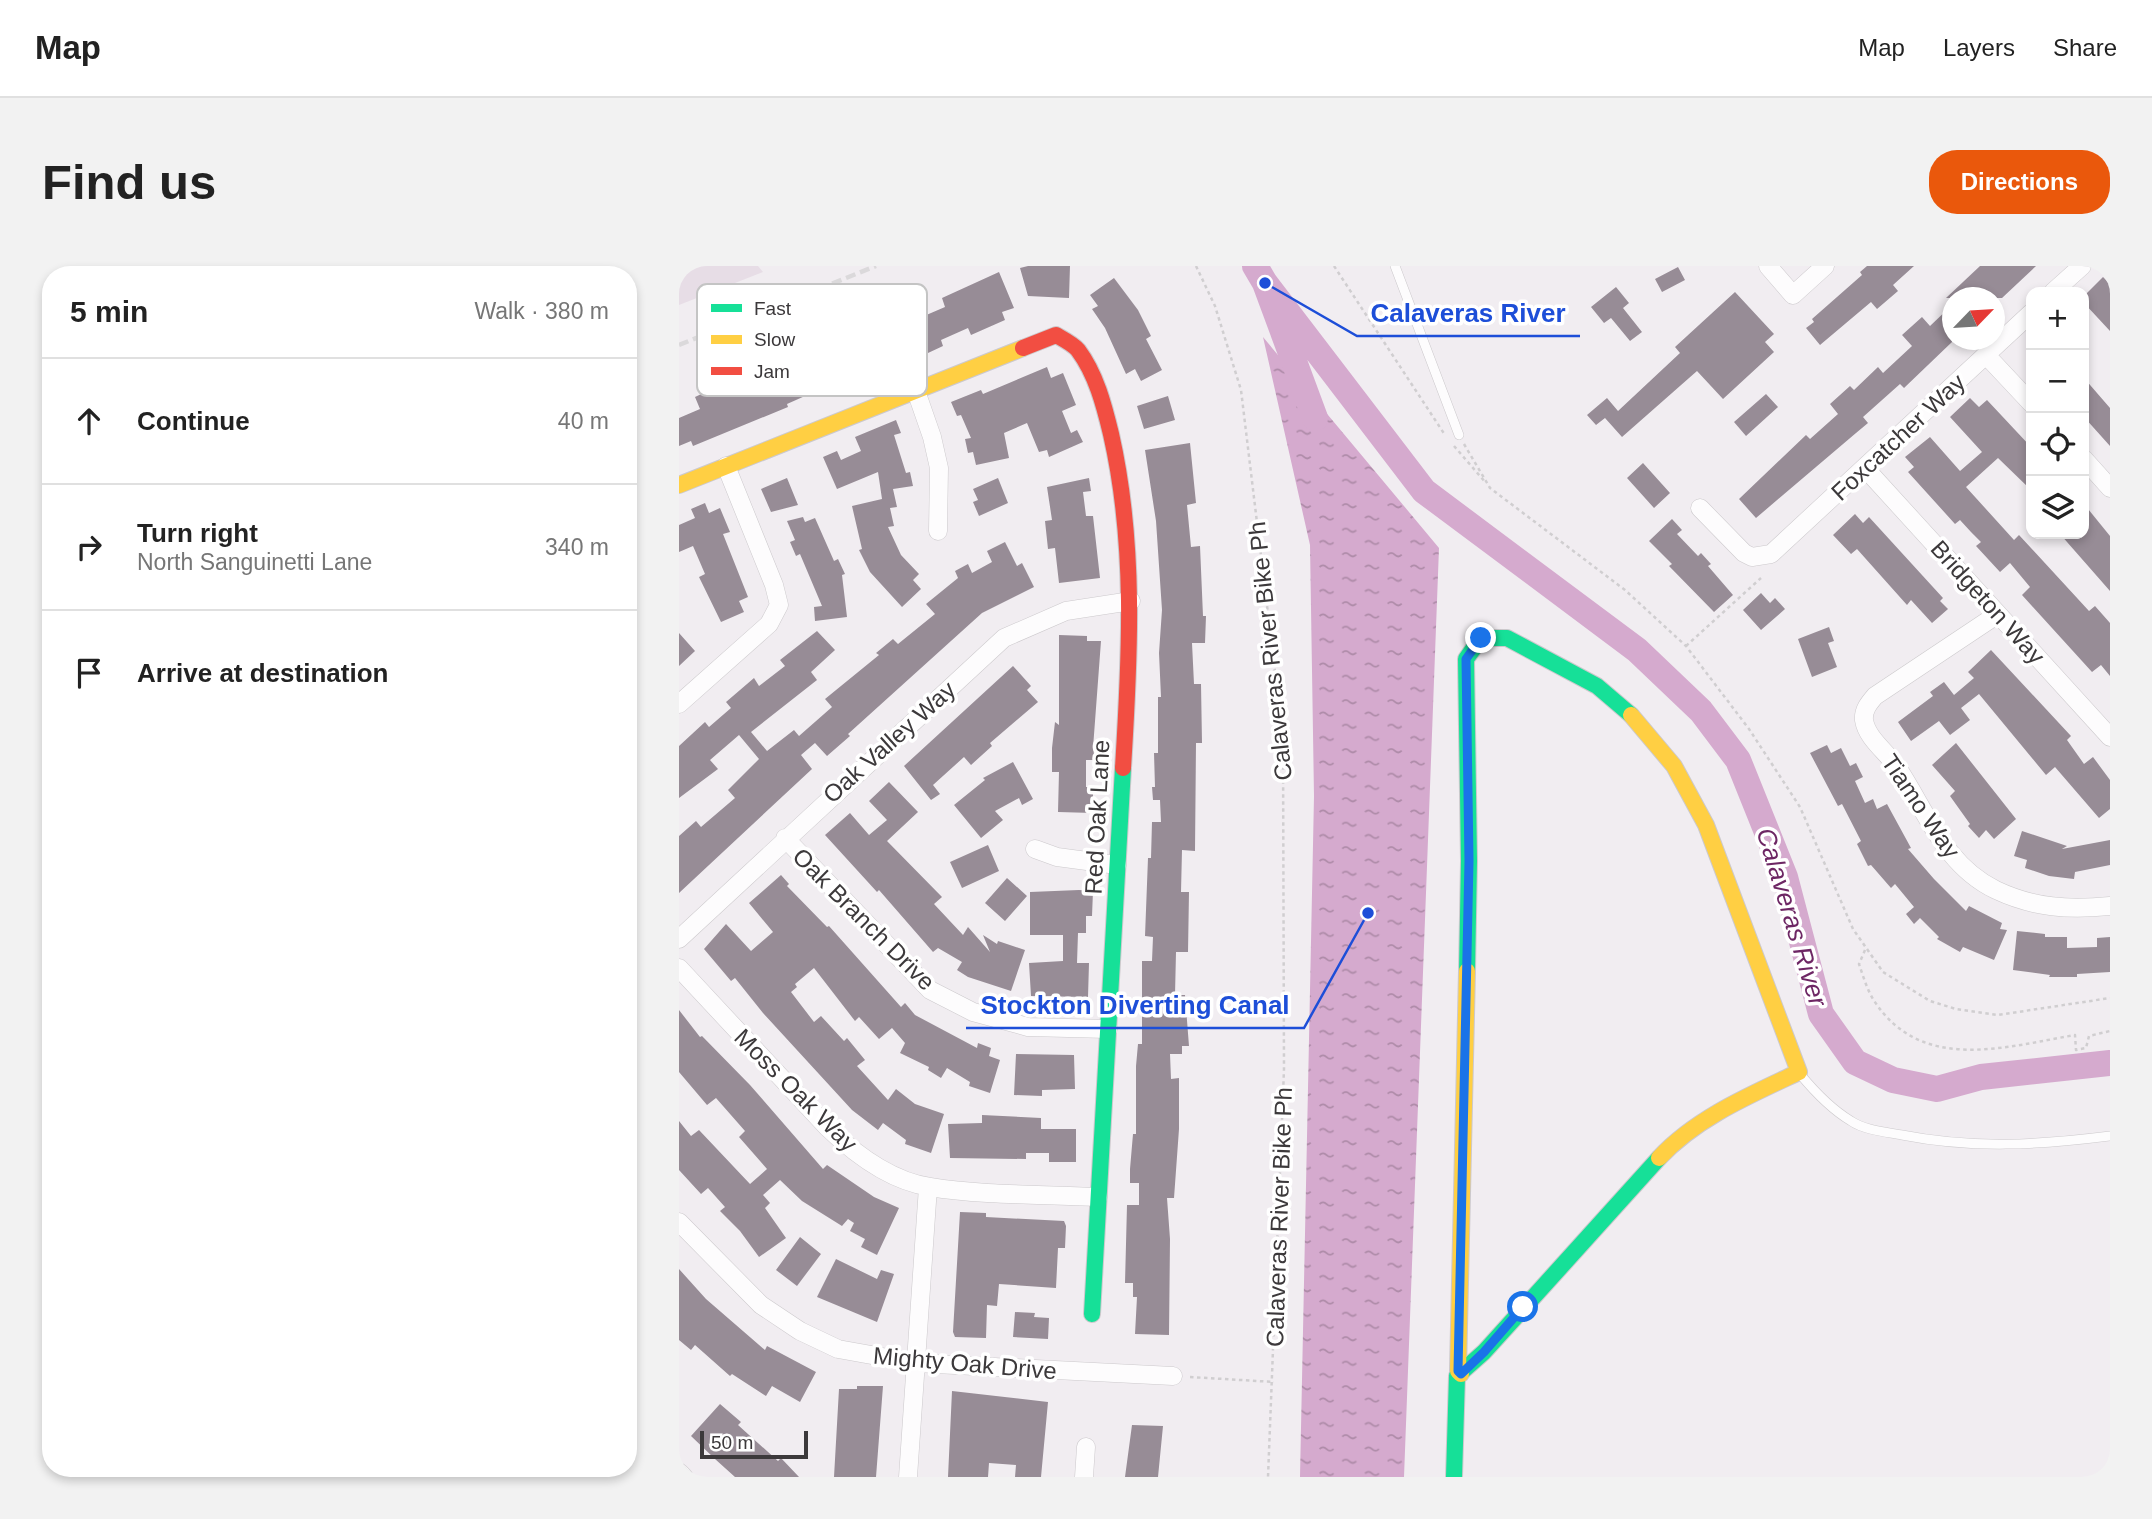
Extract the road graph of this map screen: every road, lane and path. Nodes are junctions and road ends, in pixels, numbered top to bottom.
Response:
1 (1196, 266) edge
2 (1334, 266) edge
3 (1395, 266) edge
4 (1768, 266) edge
5 (1825, 266) edge
6 (2082, 266) edge
7 (2059, 287) edge
8 (2026, 318) edge
9 (1986, 355) junction
10 (927, 387) edge
11 (903, 396) edge
12 (918, 396) edge
13 (2026, 398) edge
14 (1459, 435) joint
15 (2089, 465) edge
16 (726, 466) junction
17 (1865, 468) junction
18 (679, 485) edge
19 (1490, 488) junction
20 (2110, 488) edge
21 (1700, 508) dead end
22 (938, 531) dead end
23 (1761, 578) dead end
24 (1131, 601) junction
25 (1998, 614) junction
26 (1686, 646) junction
27 (679, 704) edge
28 (2110, 737) edge
29 (785, 838) junction
30 (1035, 849) dead end
31 (1117, 866) junction
32 (2110, 906) edge
33 (679, 939) edge
34 (1865, 950) junction
35 (679, 968) edge
36 (2110, 998) edge
37 (1108, 1029) junction
38 (2110, 1031) edge
39 (1799, 1072) junction
40 (2110, 1136) edge
41 (928, 1187) junction
42 (1098, 1197) junction
43 (679, 1222) edge
44 (1092, 1314) dead end
45 (916, 1363) junction
46 (1459, 1375) junction
47 (1173, 1376) joint
48 (1274, 1382) junction
49 (1086, 1447) dead end
50 (679, 1472) edge
51 (684, 1477) edge
52 (908, 1477) edge
53 (1084, 1477) edge
54 (1268, 1477) edge
55 (1454, 1477) edge

1 - 48 path, Calaveras River Bike Ph
2 - 19 path
3 - 14 lane
4 - 5 street
6 - 7 street
8 - 9 street, Foxcatcher Way
9 - 13 street
9 - 17 street, Foxcatcher Way
10 - 24 street, Red Oak Lane
11 - 16 street
12 - 22 street
14 - 19 path
15 - 20 street
16 - 18 street
16 - 27 street
17 - 21 street, Foxcatcher Way
17 - 25 street, Bridgeton Way
19 - 26 path
23 - 26 path
24 - 29 street, Oak Valley Way
24 - 31 street, Red Oak Lane
25 - 28 street, Bridgeton Way
25 - 32 street, Tiamo Way
26 - 34 path
29 - 33 street, Oak Valley Way
29 - 37 street, Oak Branch Drive
30 - 31 street
31 - 37 street, Red Oak Lane
34 - 36 path
34 - 38 path
35 - 41 street, Moss Oak Way
37 - 42 street, Red Oak Lane
39 - 40 lane
39 - 46 street
39 - 46 street
41 - 42 street, Moss Oak Way
41 - 45 street
42 - 44 street, Red Oak Lane
43 - 45 street, Mighty Oak Drive
45 - 47 street, Mighty Oak Drive
45 - 52 street
46 - 55 street
47 - 48 path
48 - 54 path, Calaveras River Bike Ph
49 - 53 street
50 - 51 street

